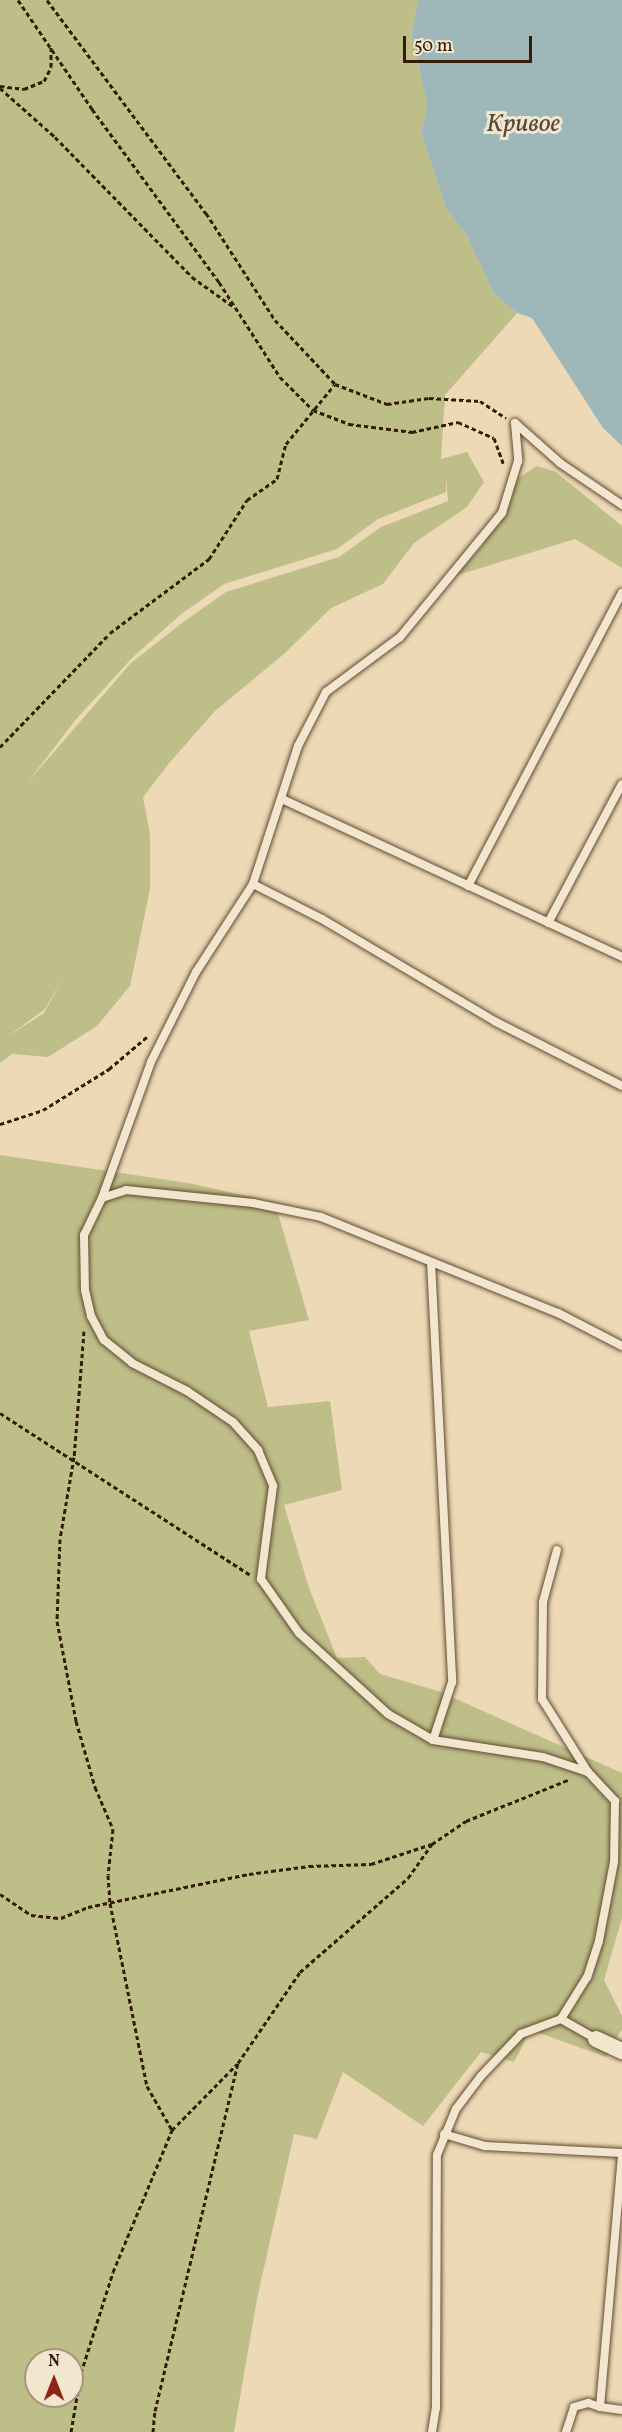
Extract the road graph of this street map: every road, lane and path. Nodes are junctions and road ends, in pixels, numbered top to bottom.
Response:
1 (18, 0) edge
2 (47, 0) edge
3 (51, 44) junction
4 (0, 87) edge
5 (235, 308) junction
6 (335, 384) junction
7 (314, 410) junction
8 (515, 423) junction
9 (511, 483) junction
10 (622, 505) edge
11 (622, 593) edge
12 (0, 747) edge
13 (622, 784) edge
14 (282, 799) junction
15 (252, 884) junction
16 (468, 886) junction
17 (548, 923) junction
18 (622, 957) edge
19 (150, 1034) dead end
20 (622, 1086) edge
21 (0, 1124) edge
22 (102, 1198) junction
23 (431, 1262) junction
24 (84, 1324) dead end
25 (622, 1346) edge
26 (0, 1413) edge
27 (73, 1462) junction
28 (558, 1550) dead end
29 (261, 1579) junction
30 (433, 1740) junction
31 (588, 1773) junction
32 (432, 1844) junction
33 (0, 1894) edge
34 (110, 1903) junction
35 (561, 2019) junction
36 (596, 2039) joint
37 (622, 2051) edge
38 (238, 2063) junction
39 (172, 2130) junction
40 (444, 2134) junction
41 (622, 2154) edge
42 (600, 2407) junction
43 (622, 2410) edge
44 (71, 2432) edge
45 (153, 2432) edge
46 (432, 2432) edge
47 (566, 2432) edge

1 - 3 path
2 - 6 path
3 - 4 path
3 - 5 path
4 - 5 path
5 - 7 path
6 - 7 path
6 - 8 path
7 - 9 path
7 - 12 path
8 - 9 lane
8 - 10 lane
9 - 14 lane
11 - 16 lane
13 - 17 lane
14 - 15 lane
14 - 16 lane
15 - 20 lane
15 - 22 lane
16 - 17 lane
17 - 18 lane
19 - 21 path
22 - 23 lane
22 - 29 lane
23 - 25 lane
23 - 30 lane
24 - 27 path
26 - 27 path
27 - 29 path
27 - 34 path
28 - 31 lane
29 - 30 lane
30 - 31 lane
31 - 32 path
31 - 35 lane
32 - 34 path
32 - 38 path
33 - 34 path
34 - 39 path
35 - 36 lane
35 - 40 lane
36 - 37 street
38 - 39 path
38 - 45 path
39 - 44 path
40 - 41 lane
40 - 46 lane
41 - 42 lane
42 - 43 lane
42 - 47 lane

